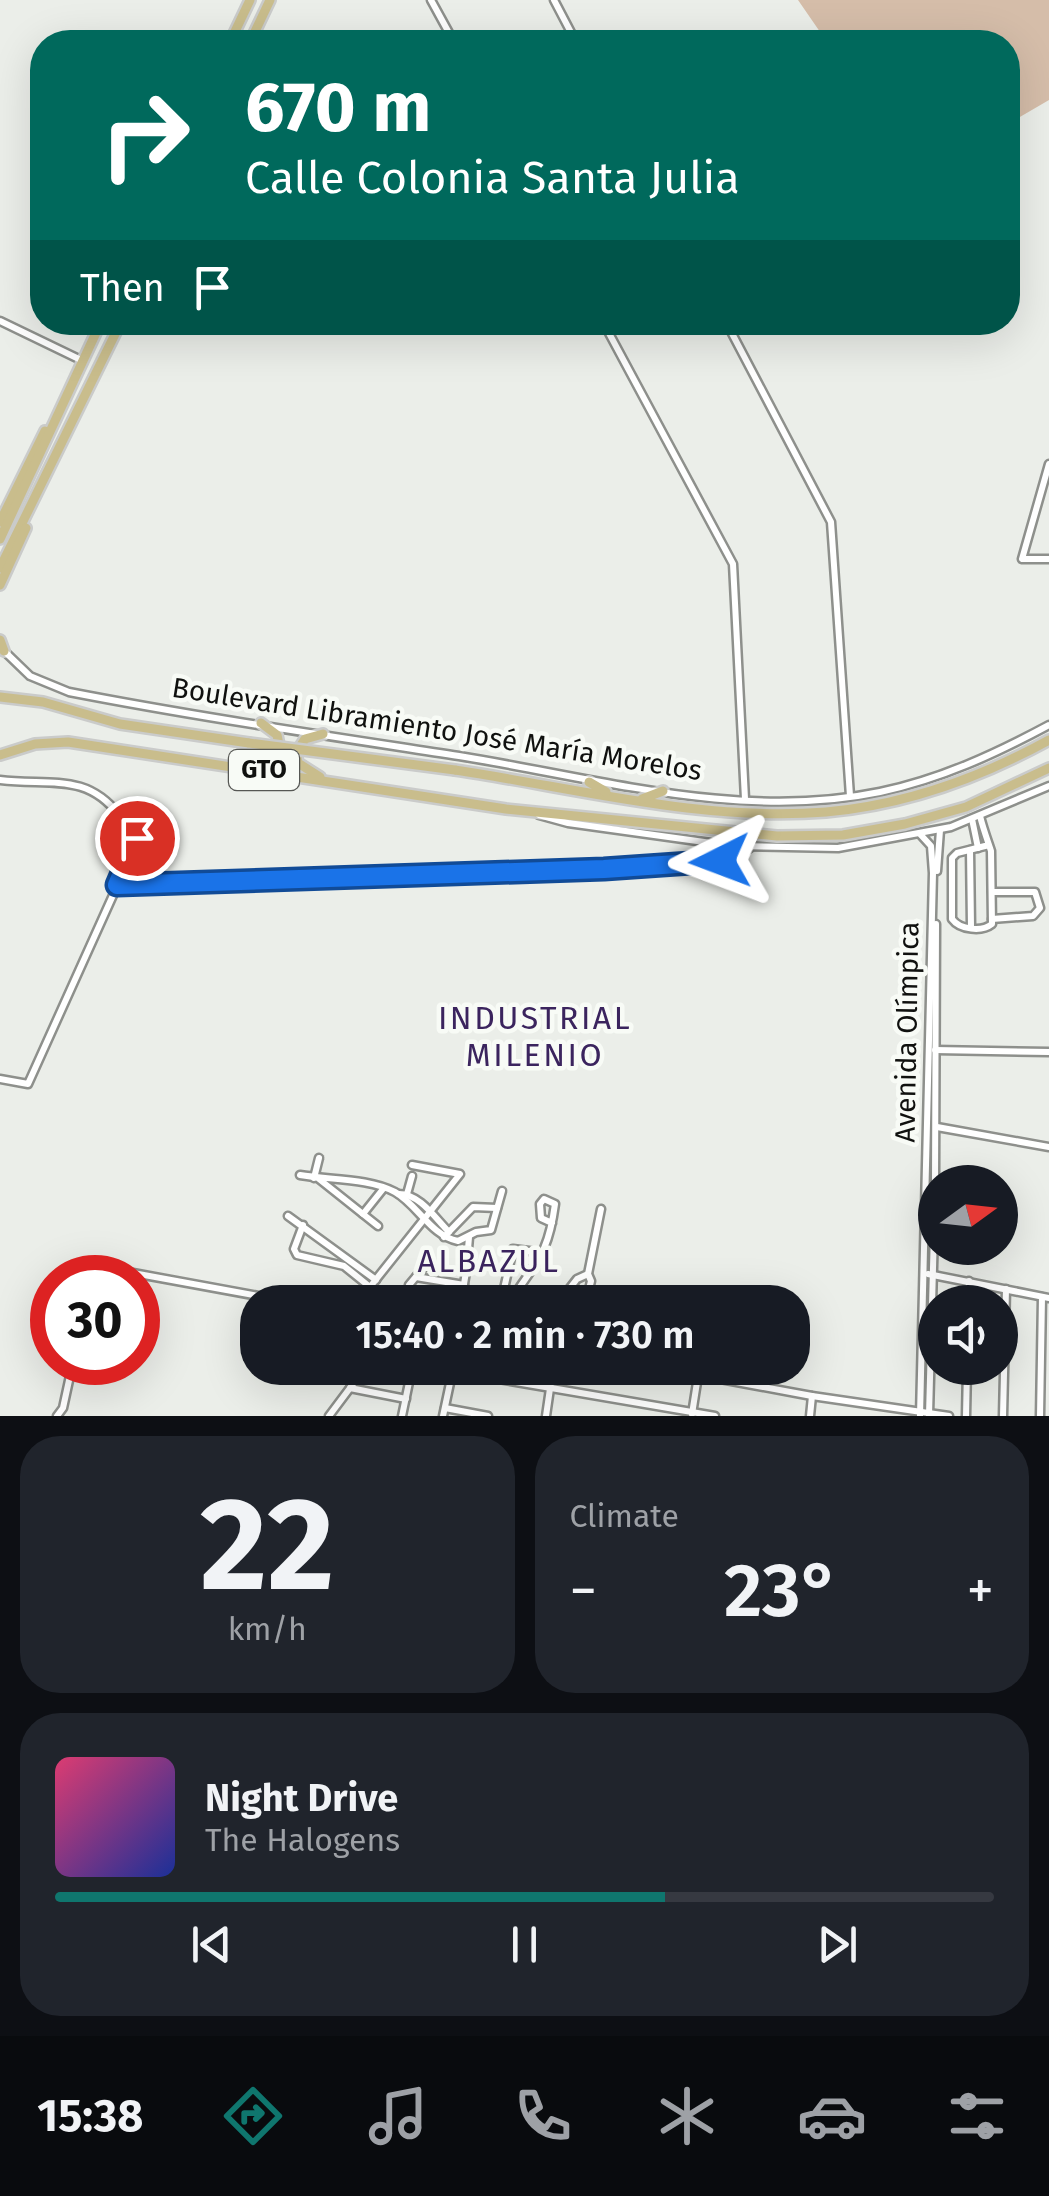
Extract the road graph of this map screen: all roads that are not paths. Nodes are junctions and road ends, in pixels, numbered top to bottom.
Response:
1 (250, 0) edge
2 (270, 0) edge
3 (431, 0) edge
4 (554, 0) edge
5 (236, 30) edge
6 (256, 30) edge
7 (447, 30) edge
8 (570, 30) edge
9 (0, 321) edge
10 (95, 335) edge
11 (114, 335) edge
12 (610, 335) edge
13 (733, 335) edge
14 (83, 361) junction
15 (70, 391) junction
16 (85, 394) junction
17 (1049, 464) edge
18 (0, 522) edge
19 (0, 539) edge
20 (1049, 559) edge
21 (0, 568) edge
22 (0, 585) edge
23 (1, 646) edge
24 (0, 697) edge
25 (261, 724) junction
26 (1049, 725) edge
27 (324, 734) junction
28 (1049, 740) edge
29 (0, 756) edge
30 (254, 768) junction
31 (1049, 768) edge
32 (0, 780) edge
33 (326, 780) junction
34 (589, 782) junction
35 (1049, 786) edge
36 (663, 792) junction
37 (613, 796) junction
38 (850, 796) junction
39 (640, 800) junction
40 (745, 800) junction
41 (527, 811) junction
42 (976, 818) junction
43 (940, 830) junction
44 (920, 834) junction
45 (989, 845) junction
46 (750, 848) junction
47 (974, 849) junction
48 (117, 885) junction
49 (992, 892) junction
50 (992, 919) junction
51 (971, 928) junction
52 (934, 1050) junction
53 (1049, 1052) edge
54 (0, 1079) edge
55 (928, 1124) junction
56 (938, 1127) junction
57 (1049, 1146) edge
58 (319, 1158) dead end
59 (412, 1165) dead end
60 (937, 1165) edge
61 (300, 1175) dead end
62 (412, 1176) dead end
63 (316, 1178) junction
64 (340, 1180) junction
65 (384, 1188) junction
66 (334, 1191) junction
67 (502, 1191) dead end
68 (404, 1196) junction
69 (497, 1208) junction
70 (601, 1209) dead end
71 (362, 1214) junction
72 (288, 1216) dead end
73 (427, 1216) junction
74 (552, 1224) dead end
75 (303, 1225) junction
76 (378, 1226) dead end
77 (447, 1235) junction
78 (470, 1236) junction
79 (342, 1253) junction
80 (544, 1253) junction
81 (430, 1260) dead end
82 (334, 1262) junction
83 (928, 1265) edge
84 (588, 1274) junction
85 (927, 1274) junction
86 (415, 1277) junction
87 (160, 1278) edge
88 (376, 1280) junction
89 (968, 1282) joint
90 (368, 1285) edge
91 (372, 1285) edge
92 (408, 1285) edge
93 (464, 1285) joint
94 (505, 1285) edge
95 (522, 1285) edge
96 (572, 1285) edge
97 (590, 1285) edge
98 (984, 1285) edge
99 (1018, 1292) edge
100 (240, 1293) edge
101 (1045, 1298) edge
102 (68, 1385) edge
103 (352, 1385) edge
104 (409, 1385) edge
105 (449, 1385) edge
106 (530, 1385) edge
107 (550, 1385) edge
108 (697, 1385) edge
109 (749, 1385) edge
110 (966, 1385) edge
111 (1004, 1385) edge
112 (350, 1388) junction
113 (549, 1389) junction
114 (812, 1396) junction
115 (406, 1399) junction
116 (444, 1412) edge
117 (61, 1413) edge
118 (692, 1414) edge
119 (925, 1414) edge
120 (329, 1416) edge
121 (402, 1416) edge
122 (488, 1416) edge
123 (546, 1416) edge
124 (716, 1416) edge
125 (810, 1416) edge
126 (948, 1416) edge
127 (966, 1416) edge
128 (1003, 1416) edge
129 (1040, 1416) edge

1 - 5 main road
2 - 6 main road
3 - 7 street
4 - 8 street
9 - 14 street
10 - 14 main road
11 - 16 main road
12 - 40 street
13 - 38 street
14 - 15 main road
15 - 18 main road
15 - 19 main road
16 - 21 main road
16 - 22 main road
17 - 20 street
23 - 25 street, Boulevard Libramiento José María Morelos
24 - 37 main road, GTO, bridge
25 - 27 street, Boulevard Libramiento José María Morelos
25 - 30 main road
26 - 38 street, Boulevard Libramiento José María Morelos
27 - 33 main road
27 - 34 street, Boulevard Libramiento José María Morelos
28 - 39 main road, GTO
29 - 30 main road, GTO
30 - 33 main road, GTO
31 - 41 main road, GTO
32 - 48 street
33 - 41 main road, GTO
34 - 36 street, Boulevard Libramiento José María Morelos
34 - 37 main road
35 - 42 street
36 - 39 main road
36 - 40 street, Boulevard Libramiento José María Morelos
37 - 39 main road, GTO
38 - 40 street, Boulevard Libramiento José María Morelos
41 - 46 street
42 - 43 street
42 - 45 street
42 - 47 street
43 - 44 street
43 - 52 street, Avenida Olímpica
44 - 46 street
44 - 52 street, Avenida Olímpica
45 - 47 street
45 - 49 street
46 - 48 street
47 - 51 street
47 - 51 street
48 - 54 street
49 - 50 street
49 - 50 street
50 - 51 street
52 - 53 street
52 - 55 street, Avenida Olímpica
52 - 56 street, Avenida Olímpica
55 - 56 street
55 - 85 street, Avenida Olímpica
56 - 57 street
56 - 60 street, Avenida Olímpica
58 - 63 street
59 - 73 street
61 - 63 street
62 - 68 street
63 - 64 street
63 - 66 street
64 - 65 street
64 - 66 street
65 - 68 street
65 - 71 street
66 - 71 street
67 - 69 street
68 - 73 street
69 - 77 street
69 - 78 street
70 - 84 street
71 - 76 street
72 - 75 street
73 - 77 street
73 - 88 street
74 - 80 street
75 - 79 street
75 - 82 street
77 - 78 street
78 - 93 street
79 - 82 street
79 - 88 street
80 - 94 street
80 - 95 street
81 - 86 street
82 - 90 street
83 - 85 street, Avenida Olímpica
84 - 96 street
84 - 97 street
85 - 89 street
85 - 119 street, Avenida Olímpica
86 - 92 street
86 - 93 street
87 - 100 street
88 - 91 street
89 - 98 street
99 - 101 street
101 - 129 street
102 - 117 street
103 - 112 street
104 - 115 street
105 - 116 street
106 - 113 street
107 - 113 street
108 - 118 street
109 - 114 street
110 - 127 street
111 - 128 street
112 - 115 street
112 - 120 street
113 - 118 street
113 - 123 street
114 - 119 street
114 - 125 street
115 - 121 street
116 - 122 street
118 - 124 street
119 - 126 street

